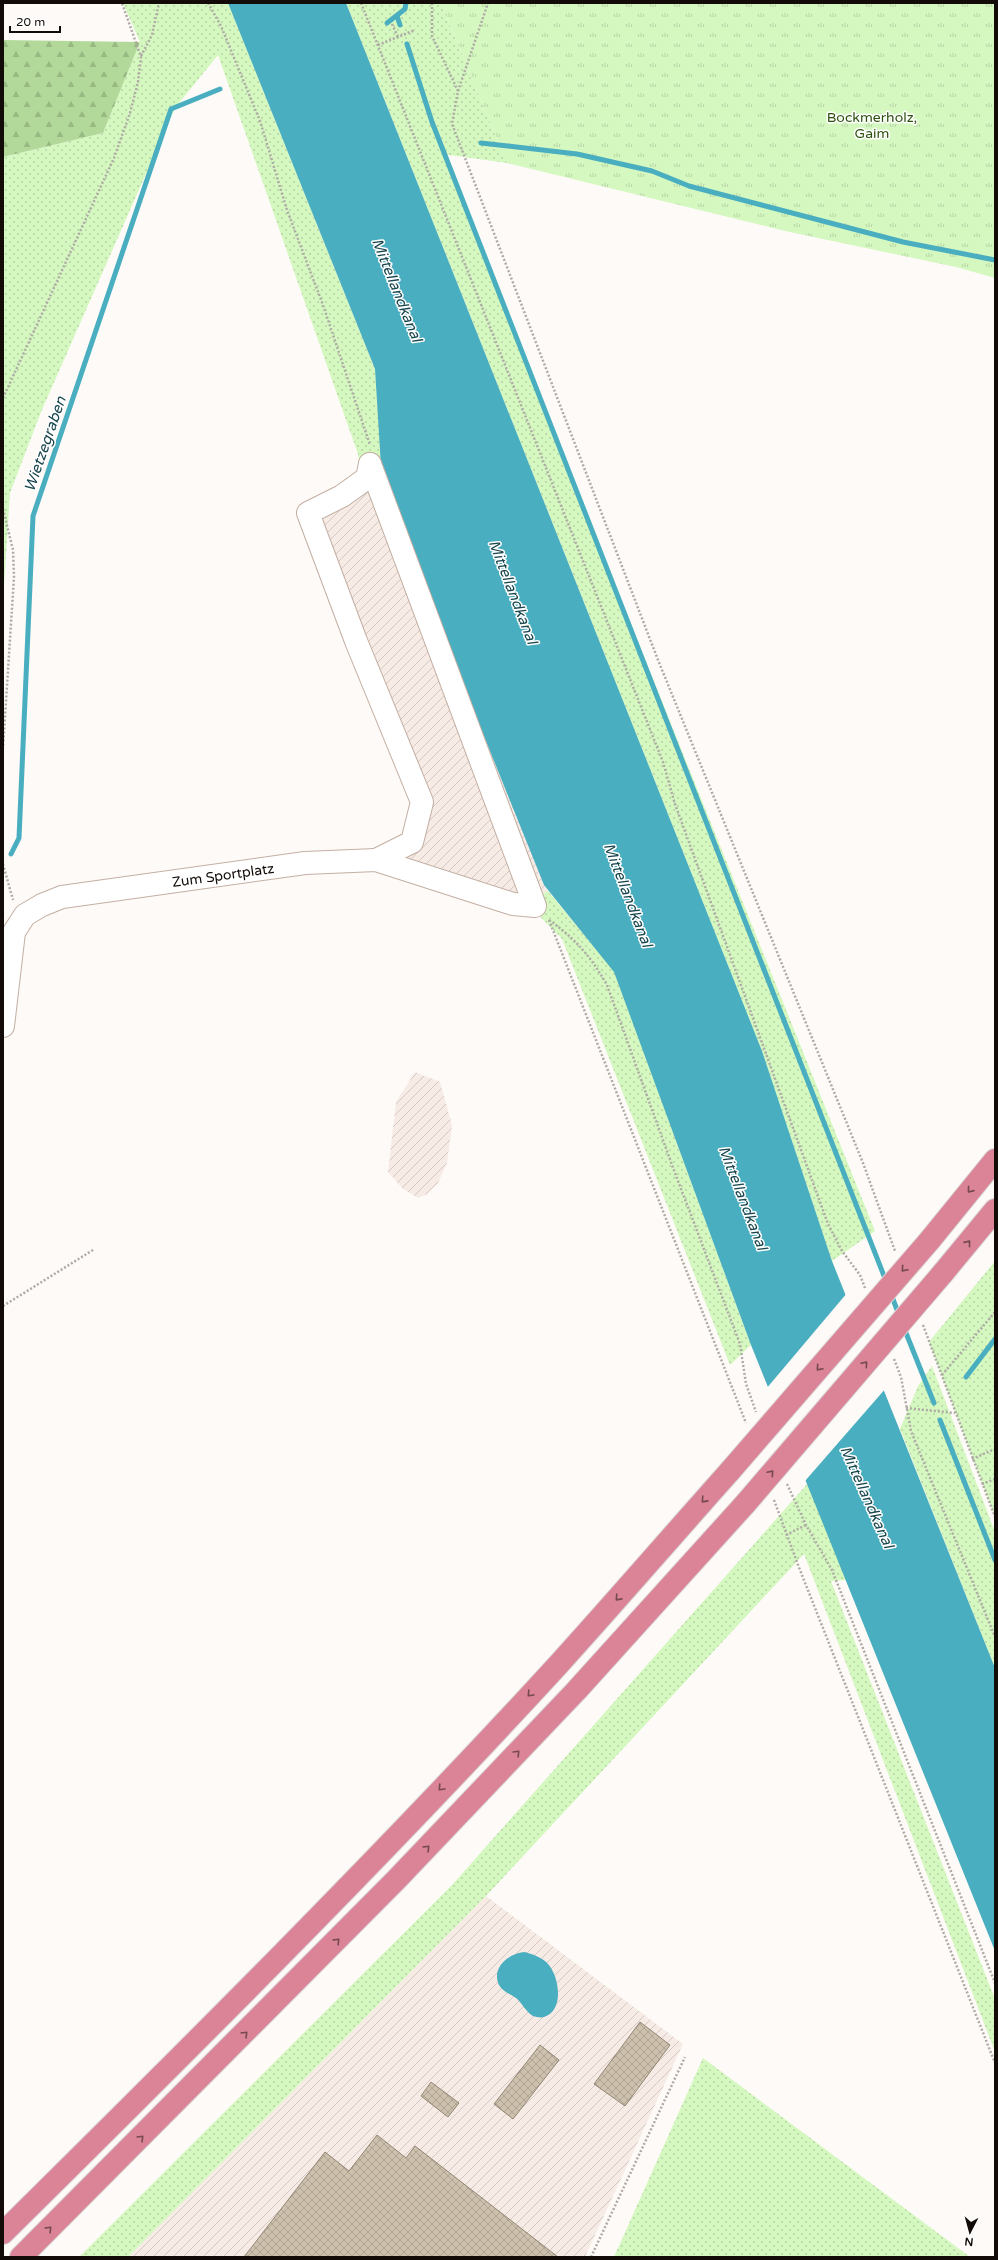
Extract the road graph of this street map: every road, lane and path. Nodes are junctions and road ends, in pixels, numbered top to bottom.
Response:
1 (122, 3) edge
2 (159, 3) edge
3 (208, 3) edge
4 (361, 3) edge
5 (432, 3) edge
6 (488, 3) edge
7 (392, 24) dead end
8 (415, 30) dead end
9 (398, 37) junction
10 (378, 45) junction
11 (141, 57) junction
12 (458, 91) junction
13 (3, 398) edge
14 (370, 464) junction
15 (3, 509) edge
16 (3, 748) edge
17 (376, 860) junction
18 (3, 864) edge
19 (13, 903) dead end
20 (3, 1026) edge
21 (995, 1160) edge
22 (995, 1210) edge
23 (93, 1250) dead end
24 (896, 1252) dead end
25 (860, 1275) dead end
26 (3, 1306) edge
27 (995, 1312) edge
28 (921, 1319) dead end
29 (942, 1375) junction
30 (901, 1377) dead end
31 (738, 1400) dead end
32 (754, 1408) dead end
33 (906, 1408) junction
34 (955, 1413) junction
35 (995, 1449) edge
36 (972, 1458) junction
37 (995, 1479) edge
38 (982, 1484) junction
39 (789, 1488) dead end
40 (773, 1497) dead end
41 (995, 1517) edge
42 (806, 1525) junction
43 (786, 1535) junction
44 (995, 1638) edge
45 (995, 1983) edge
46 (685, 2057) dead end
47 (995, 2063) edge
48 (3, 2233) edge
49 (21, 2257) edge
50 (591, 2257) edge

1 - 11 path
2 - 11 path
3 - 14 path
4 - 10 path
5 - 12 path
6 - 12 path
7 - 9 path
8 - 9 path
9 - 10 path
10 - 25 path
11 - 13 path
12 - 24 path
14 - 17 street
14 - 17 street, Zum Sportplatz
15 - 16 path
17 - 20 street, Zum Sportplatz
18 - 19 path
21 -> 48 highway, bridge
49 -> 22 highway, bridge
23 - 26 path
27 - 29 path
28 - 29 path
29 - 34 path
30 - 33 path
31 - 32 path
33 - 34 path
33 - 44 path
34 - 36 path
35 - 36 path
36 - 38 path
37 - 38 path
38 - 41 path
39 - 42 path
40 - 43 path
42 - 43 path
42 - 45 path
43 - 47 path
46 - 50 path

